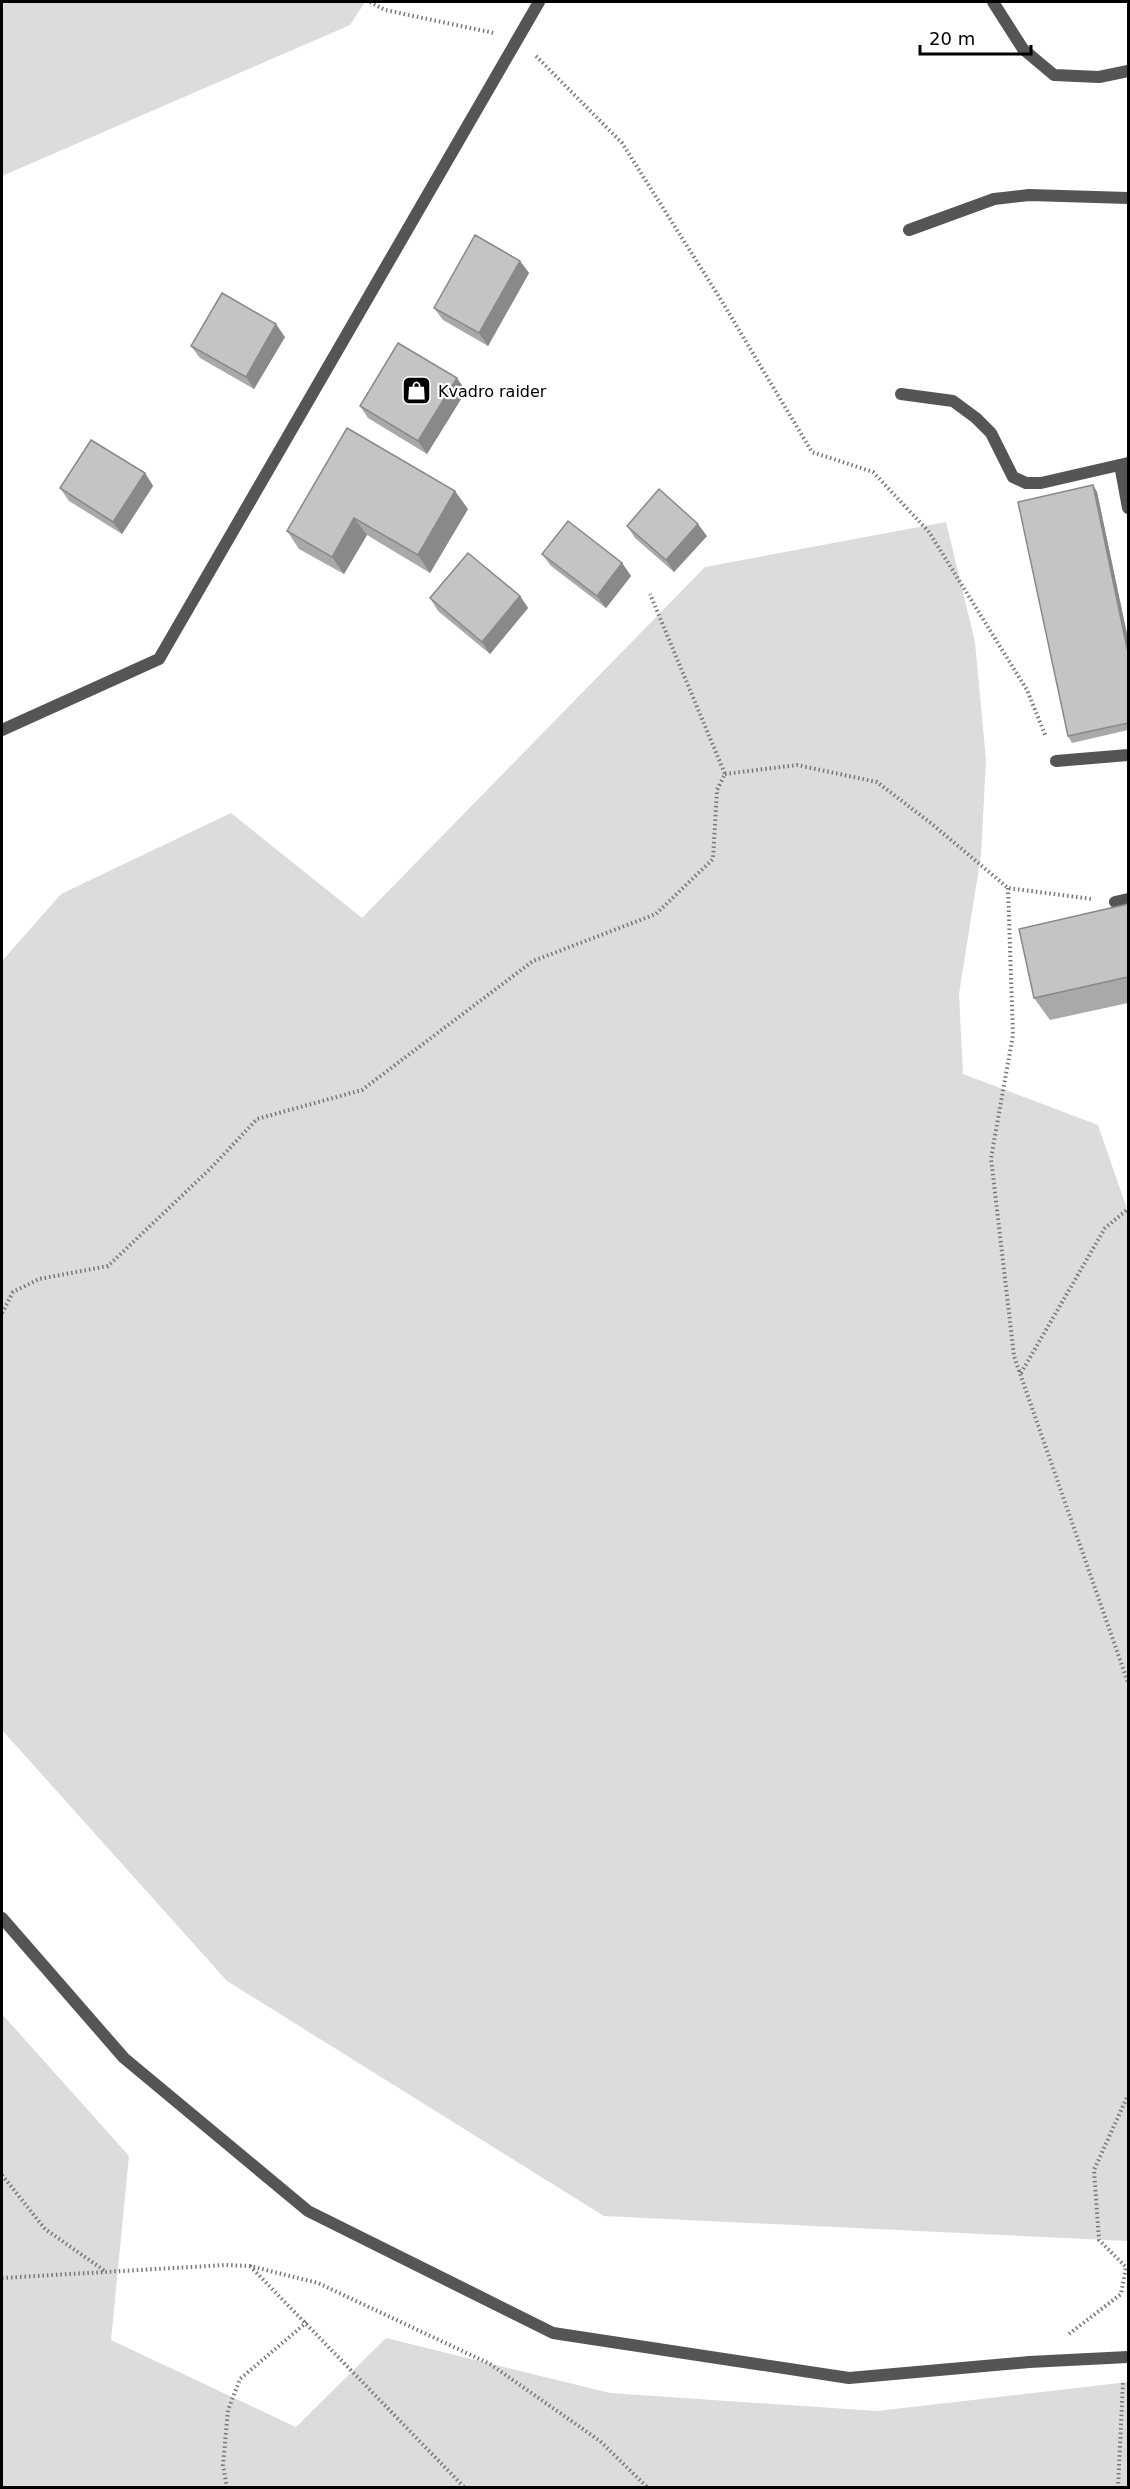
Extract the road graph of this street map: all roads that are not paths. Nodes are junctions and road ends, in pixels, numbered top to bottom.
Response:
1 (539, 2) edge
2 (993, 2) edge
3 (1128, 71) edge
4 (1128, 198) edge
5 (909, 230) dead end
6 (901, 394) dead end
7 (1124, 464) edge
8 (1128, 508) edge
9 (2, 730) edge
10 (1128, 755) edge
11 (1056, 761) road end
12 (1128, 899) edge
13 (1115, 902) road end
14 (2, 1918) edge
15 (1128, 2357) edge

1 - 9 street
2 - 3 street
4 - 5 street
6 - 7 street
7 - 8 street
10 - 11 street
12 - 13 street
14 - 15 street

